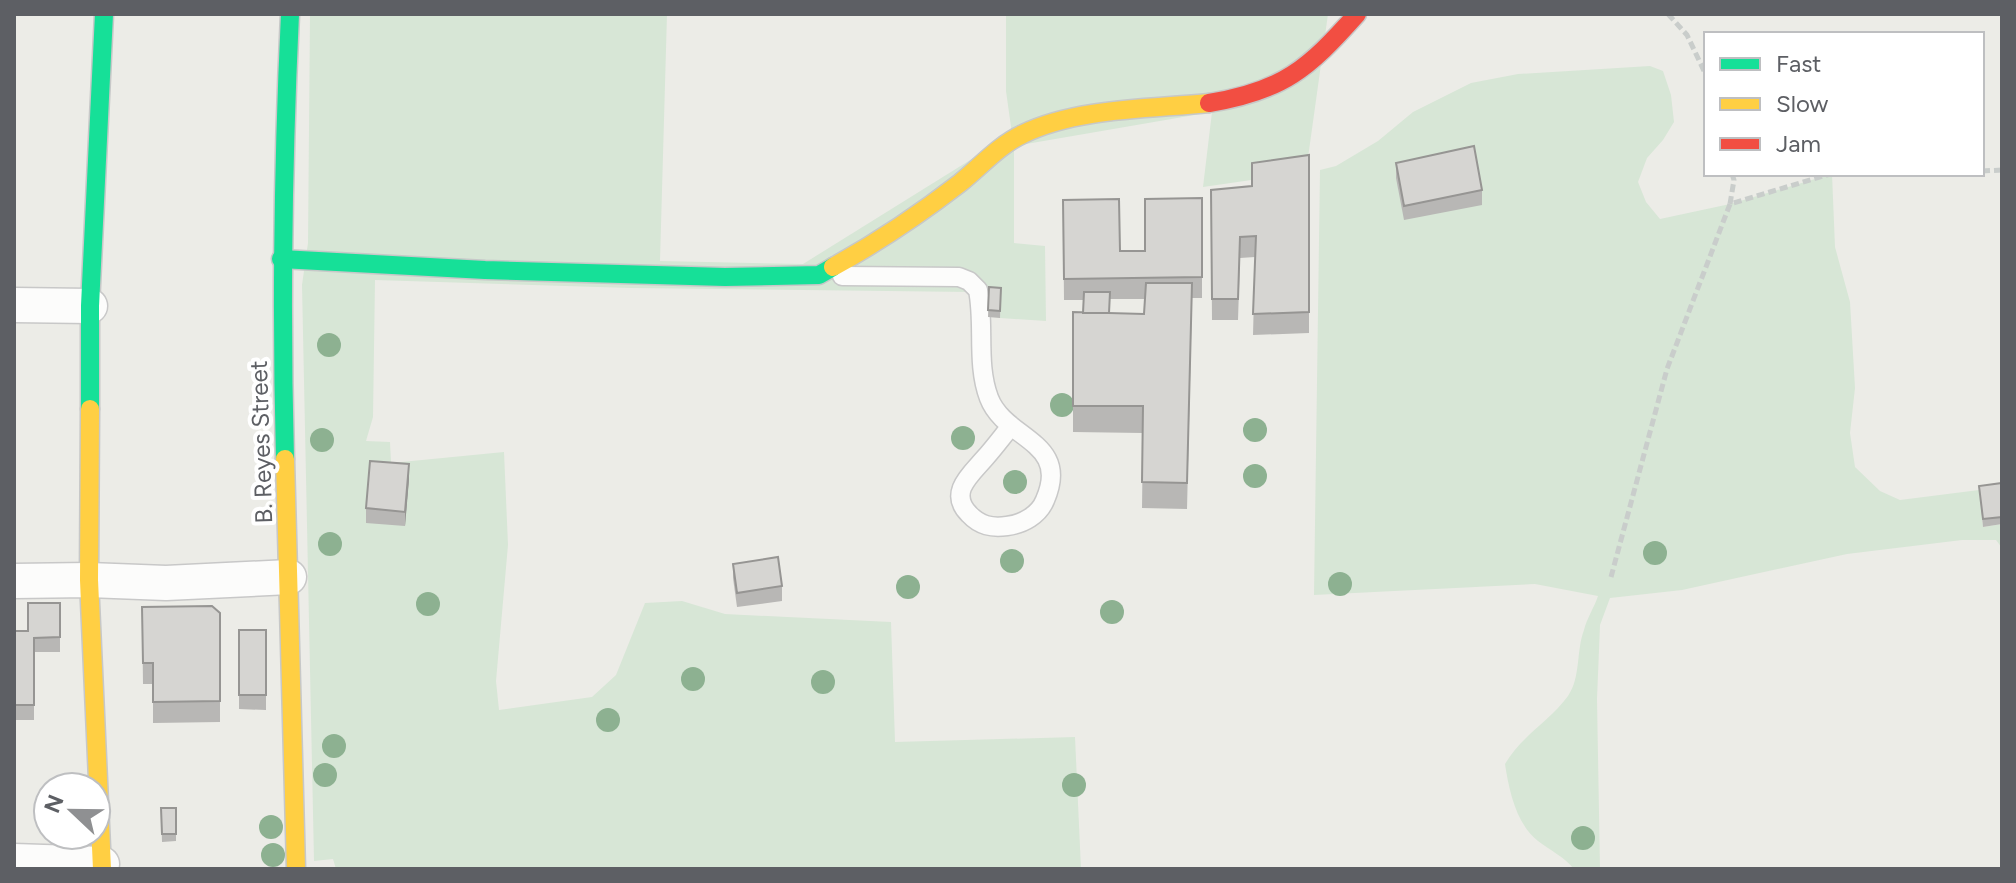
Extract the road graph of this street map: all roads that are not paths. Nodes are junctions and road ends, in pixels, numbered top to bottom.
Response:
1 (104, 14) edge
2 (290, 14) edge
3 (1357, 14) edge
4 (281, 259) junction
5 (819, 275) junction
6 (14, 305) edge
7 (90, 306) junction
8 (1011, 426) junction
9 (289, 577) junction
10 (89, 580) junction
11 (14, 581) edge
12 (14, 861) edge
13 (102, 867) edge
14 (296, 869) edge

1 - 7 street
2 - 4 street, B. Reyes Street
3 - 5 street
4 - 5 street
4 - 9 street, B. Reyes Street
5 - 8 lane
6 - 7 street
7 - 10 street
8 - 8 lane
9 - 10 street
9 - 14 street, B. Reyes Street
10 - 11 street
10 - 13 street
12 - 13 street

